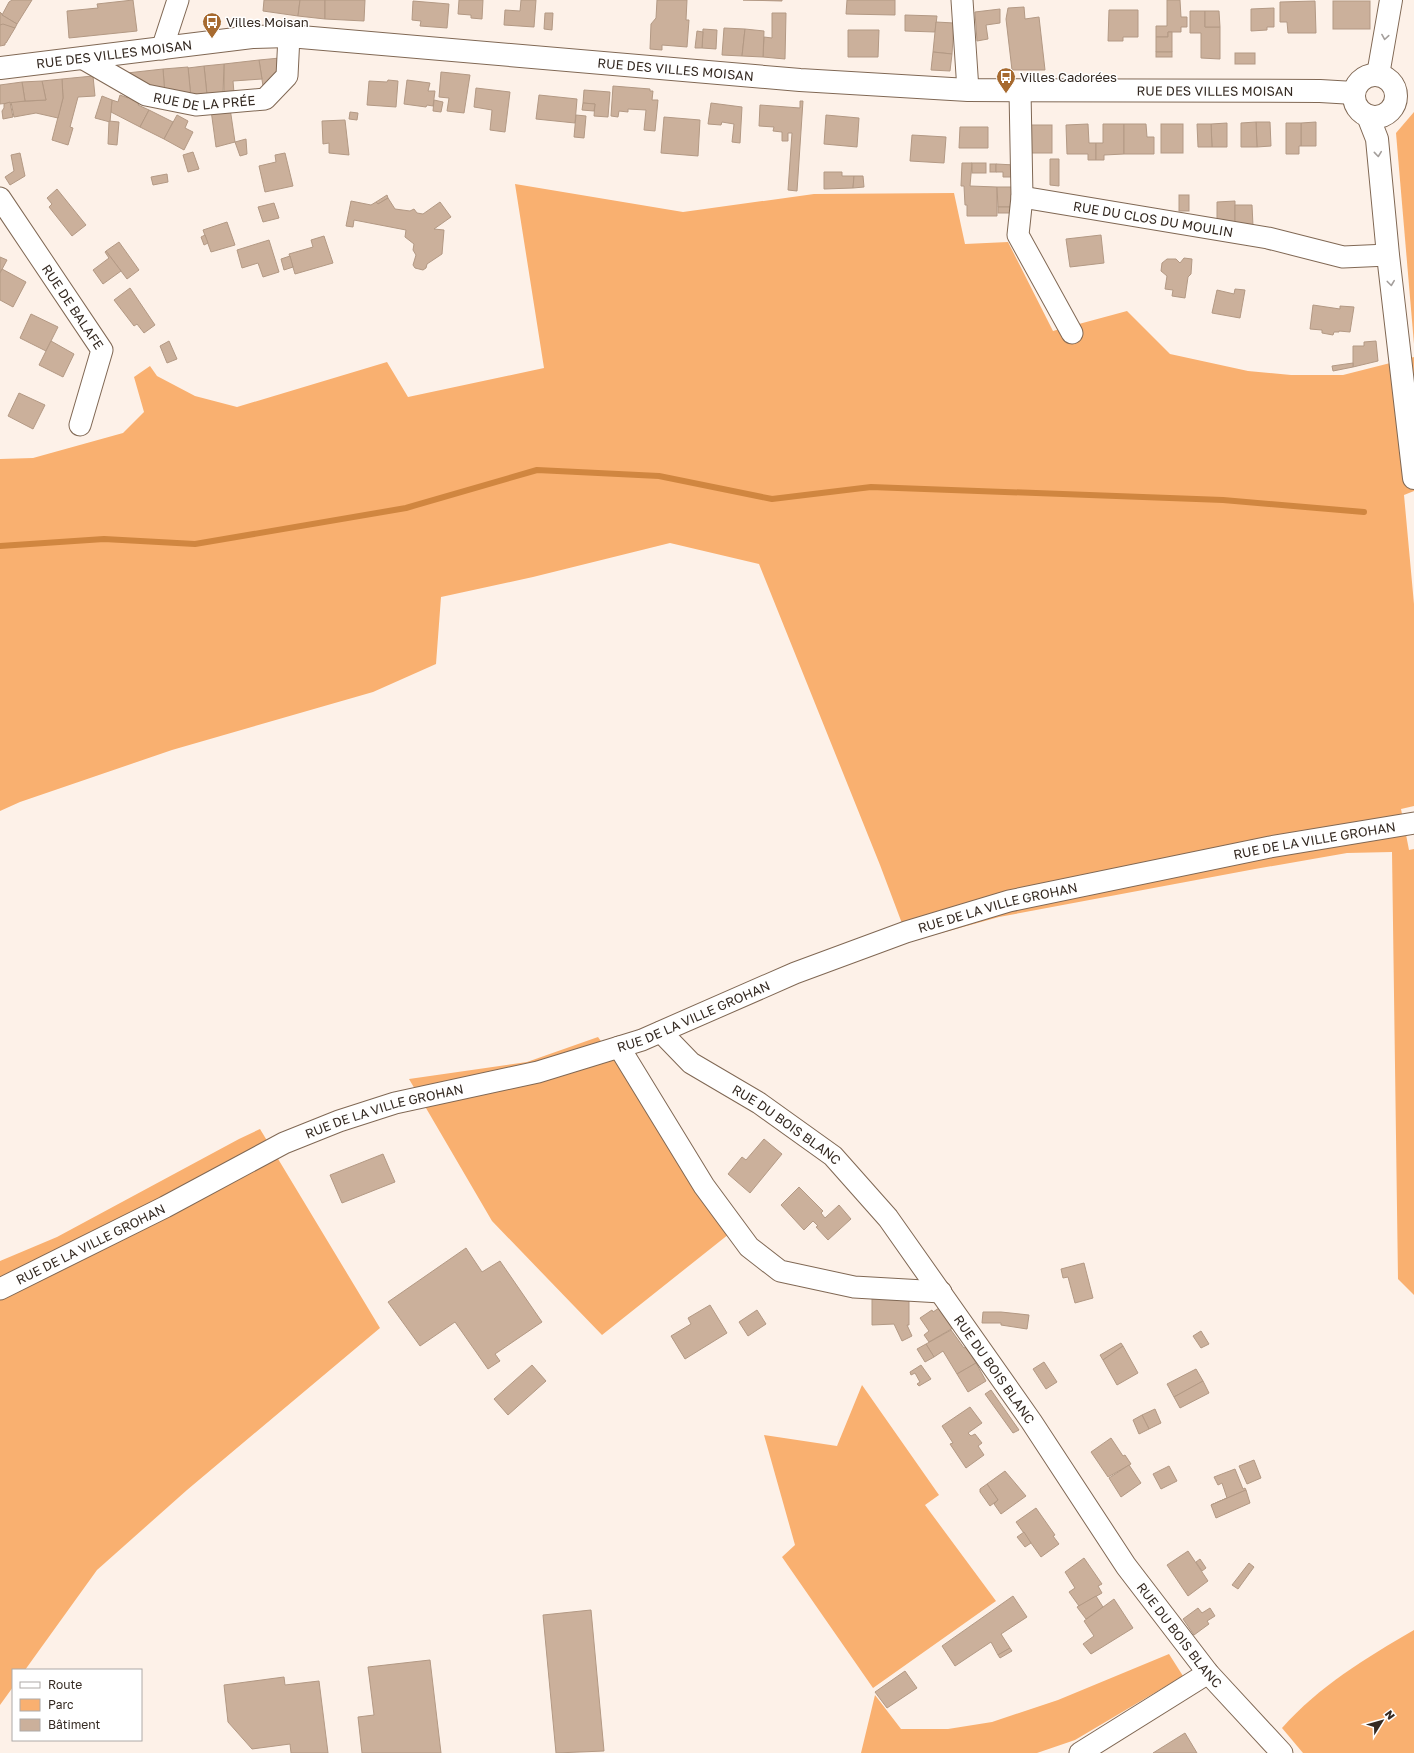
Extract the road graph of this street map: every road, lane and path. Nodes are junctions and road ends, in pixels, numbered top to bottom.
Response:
1 (178, 0) edge
2 (962, 0) edge
3 (1391, 0) edge
4 (289, 36) junction
5 (162, 49) junction
6 (82, 58) junction
7 (0, 68) edge
8 (1378, 75) junction
9 (968, 90) junction
10 (1020, 91) junction
11 (1405, 92) edge
12 (1354, 94) junction
13 (1368, 116) junction
14 (1022, 197) junction
15 (0, 198) edge
16 (1388, 254) junction
17 (1072, 333) dead end
18 (80, 425) dead end
19 (1414, 478) edge
20 (1406, 824) edge
21 (661, 1032) junction
22 (619, 1047) junction
23 (0, 1289) edge
24 (941, 1292) junction
25 (1208, 1673) junction
26 (1080, 1753) edge
27 (1282, 1753) edge

1 - 5 street
2 - 9 street
3 -> 8 main road
4 - 5 main road, RUE DES VILLES MOISAN
4 - 6 street, RUE DE LA PRÉE
4 - 9 main road, RUE DES VILLES MOISAN
5 - 6 main road, RUE DES VILLES MOISAN
6 - 7 main road, RUE DES VILLES MOISAN
8 - 11 main road
8 - 12 main road
9 - 10 main road, RUE DES VILLES MOISAN
10 - 12 main road, RUE DES VILLES MOISAN
10 - 14 street
11 - 13 main road
12 - 13 main road
13 -> 16 main road
14 - 16 street, RUE DU CLOS DU MOULIN
14 - 17 street
15 - 18 street, RUE DE BALAFE
16 -> 19 main road
20 - 21 street, RUE DE LA VILLE GROHAN
21 - 22 street, RUE DE LA VILLE GROHAN
21 - 24 street, RUE DU BOIS BLANC
22 - 23 street, RUE DE LA VILLE GROHAN
22 - 24 street
24 - 25 street, RUE DU BOIS BLANC
25 - 26 street
25 - 27 street, RUE DU BOIS BLANC

